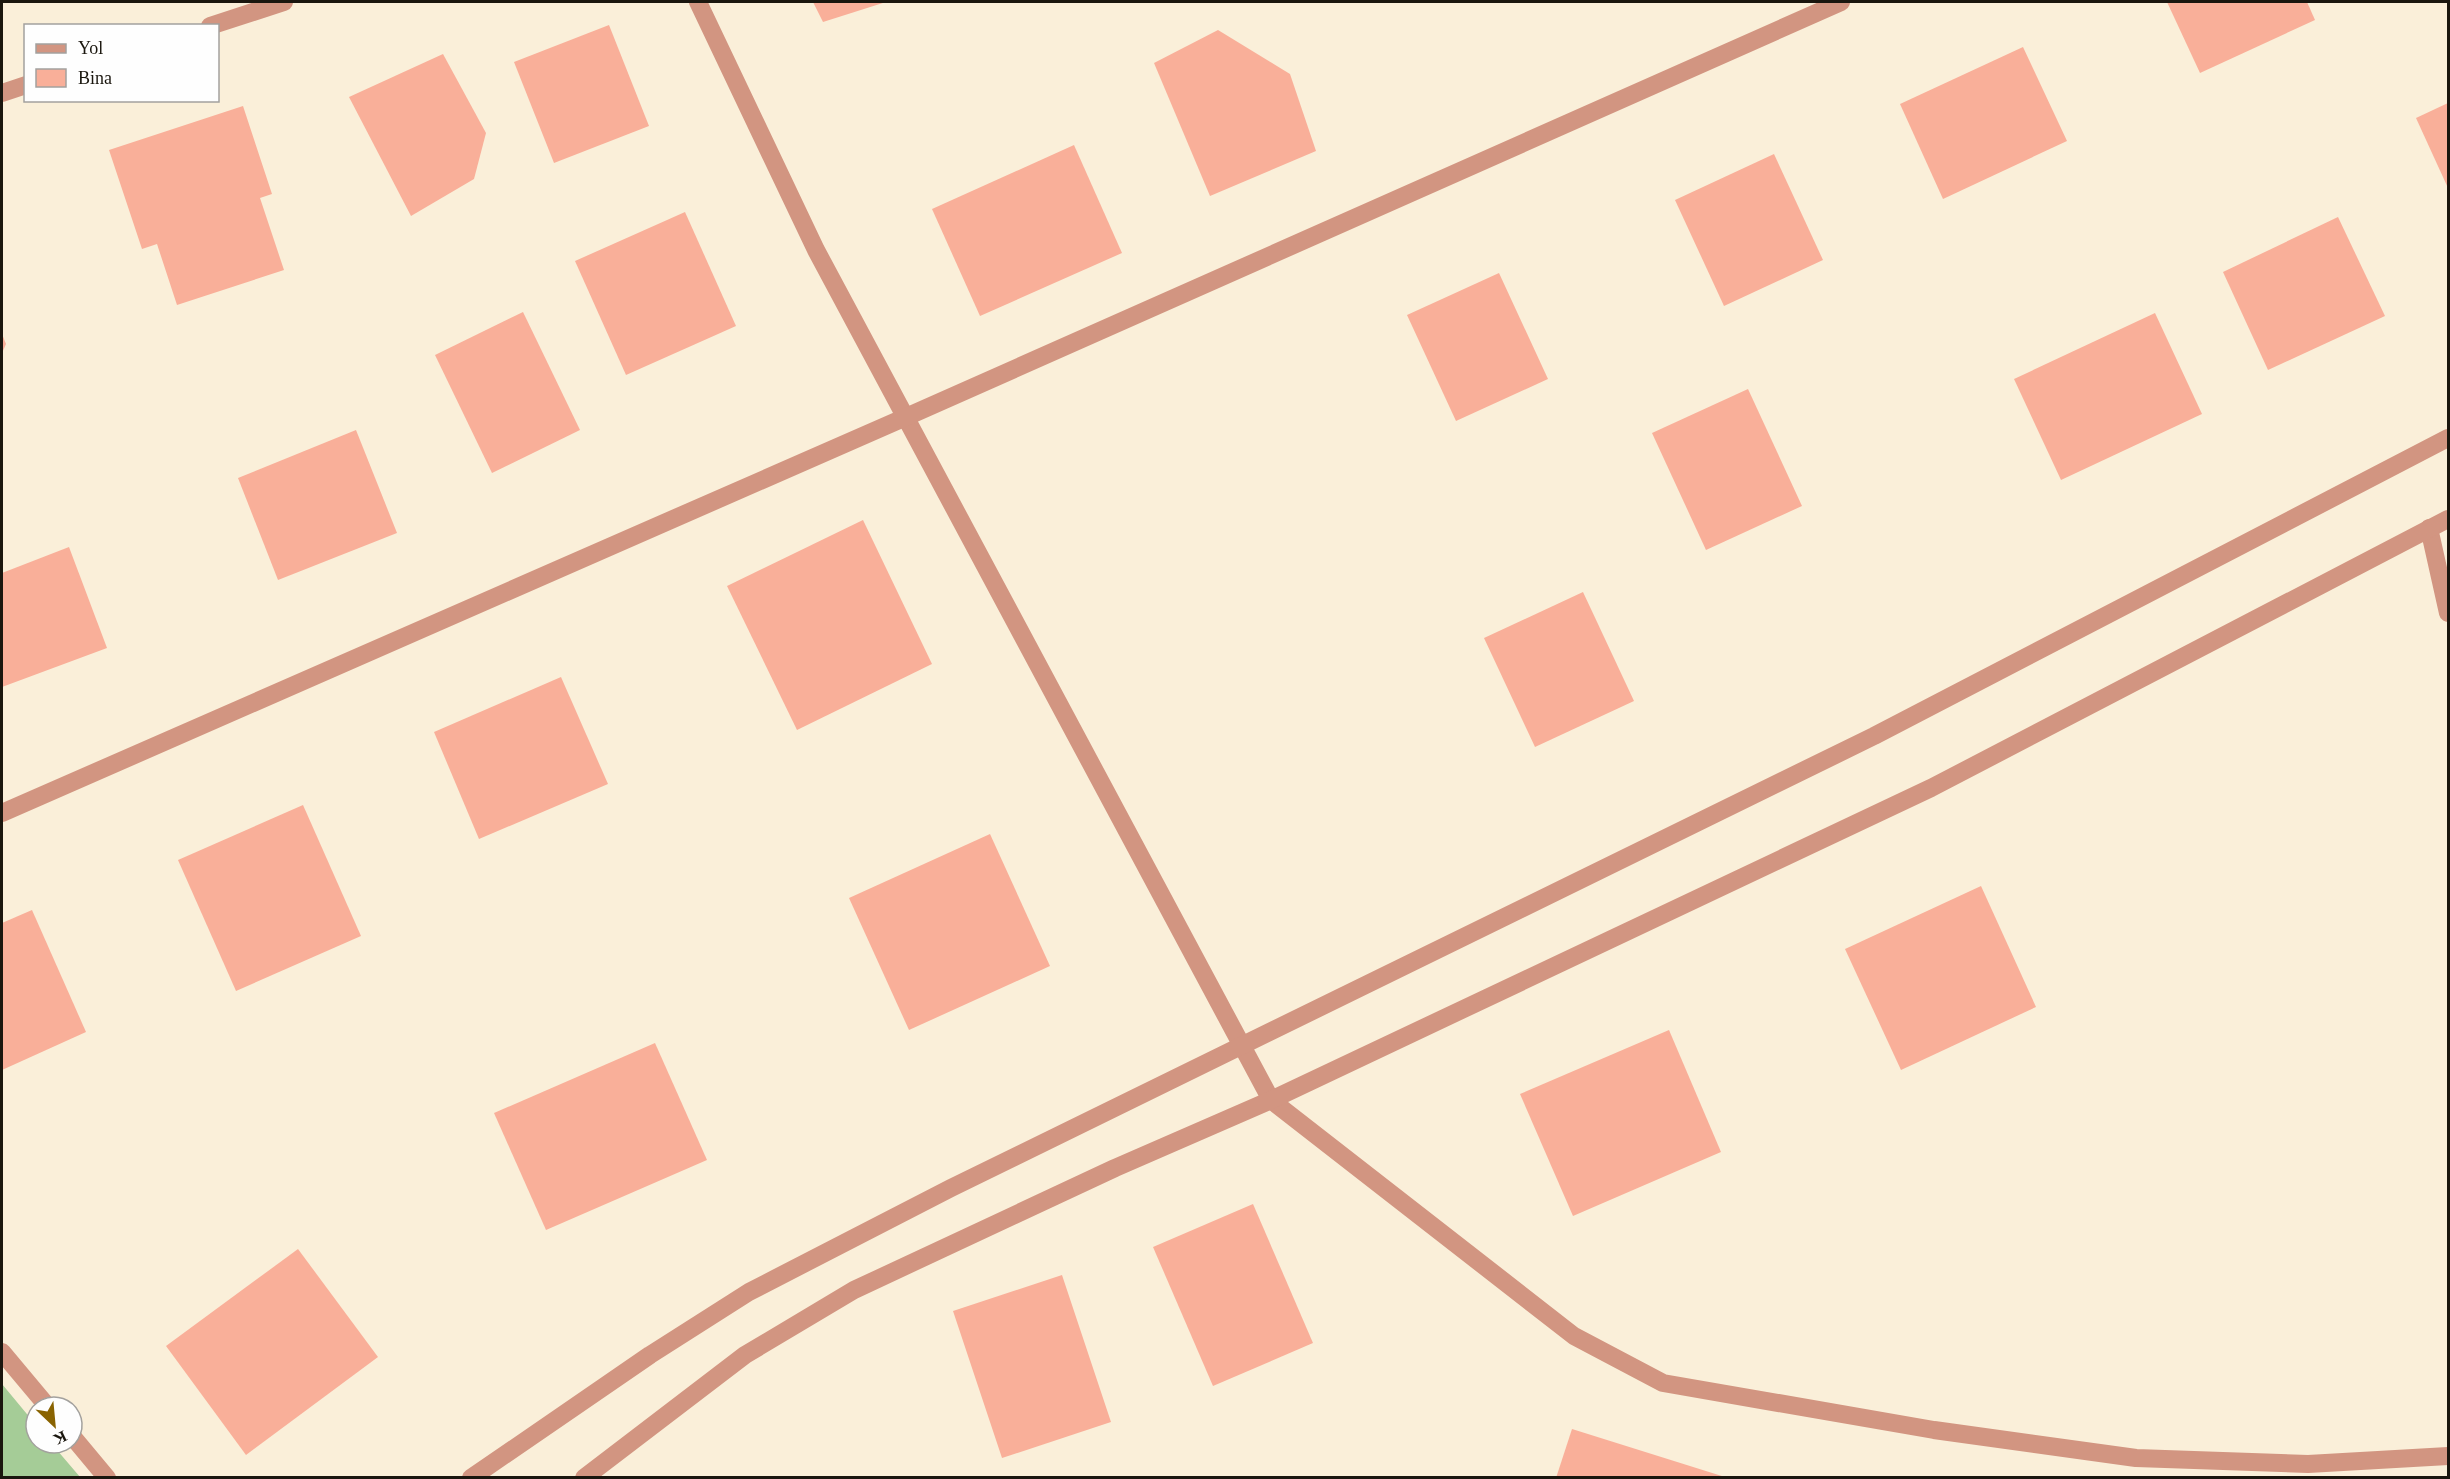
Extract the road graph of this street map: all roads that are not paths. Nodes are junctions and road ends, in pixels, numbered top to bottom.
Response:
1 (284, 2) edge
2 (698, 2) edge
3 (1841, 2) edge
4 (216, 24) edge
5 (24, 86) edge
6 (2, 93) edge
7 (906, 417) junction
8 (2448, 438) edge
9 (2448, 519) edge
10 (2429, 528) junction
11 (2448, 613) edge
12 (2, 813) edge
13 (1242, 1046) junction
14 (1271, 1100) junction
15 (2, 1352) edge
16 (38, 1395) edge
17 (84, 1450) edge
18 (2448, 1456) edge
19 (107, 1478) edge
20 (471, 1478) edge
21 (584, 1478) edge

1 - 4 street
2 - 7 street
3 - 7 street
5 - 6 street
7 - 12 street
7 - 13 street
8 - 13 street
9 - 10 street
10 - 11 street
10 - 14 street
13 - 14 street
13 - 20 street
14 - 18 street
14 - 21 street
15 - 16 street
17 - 19 street

